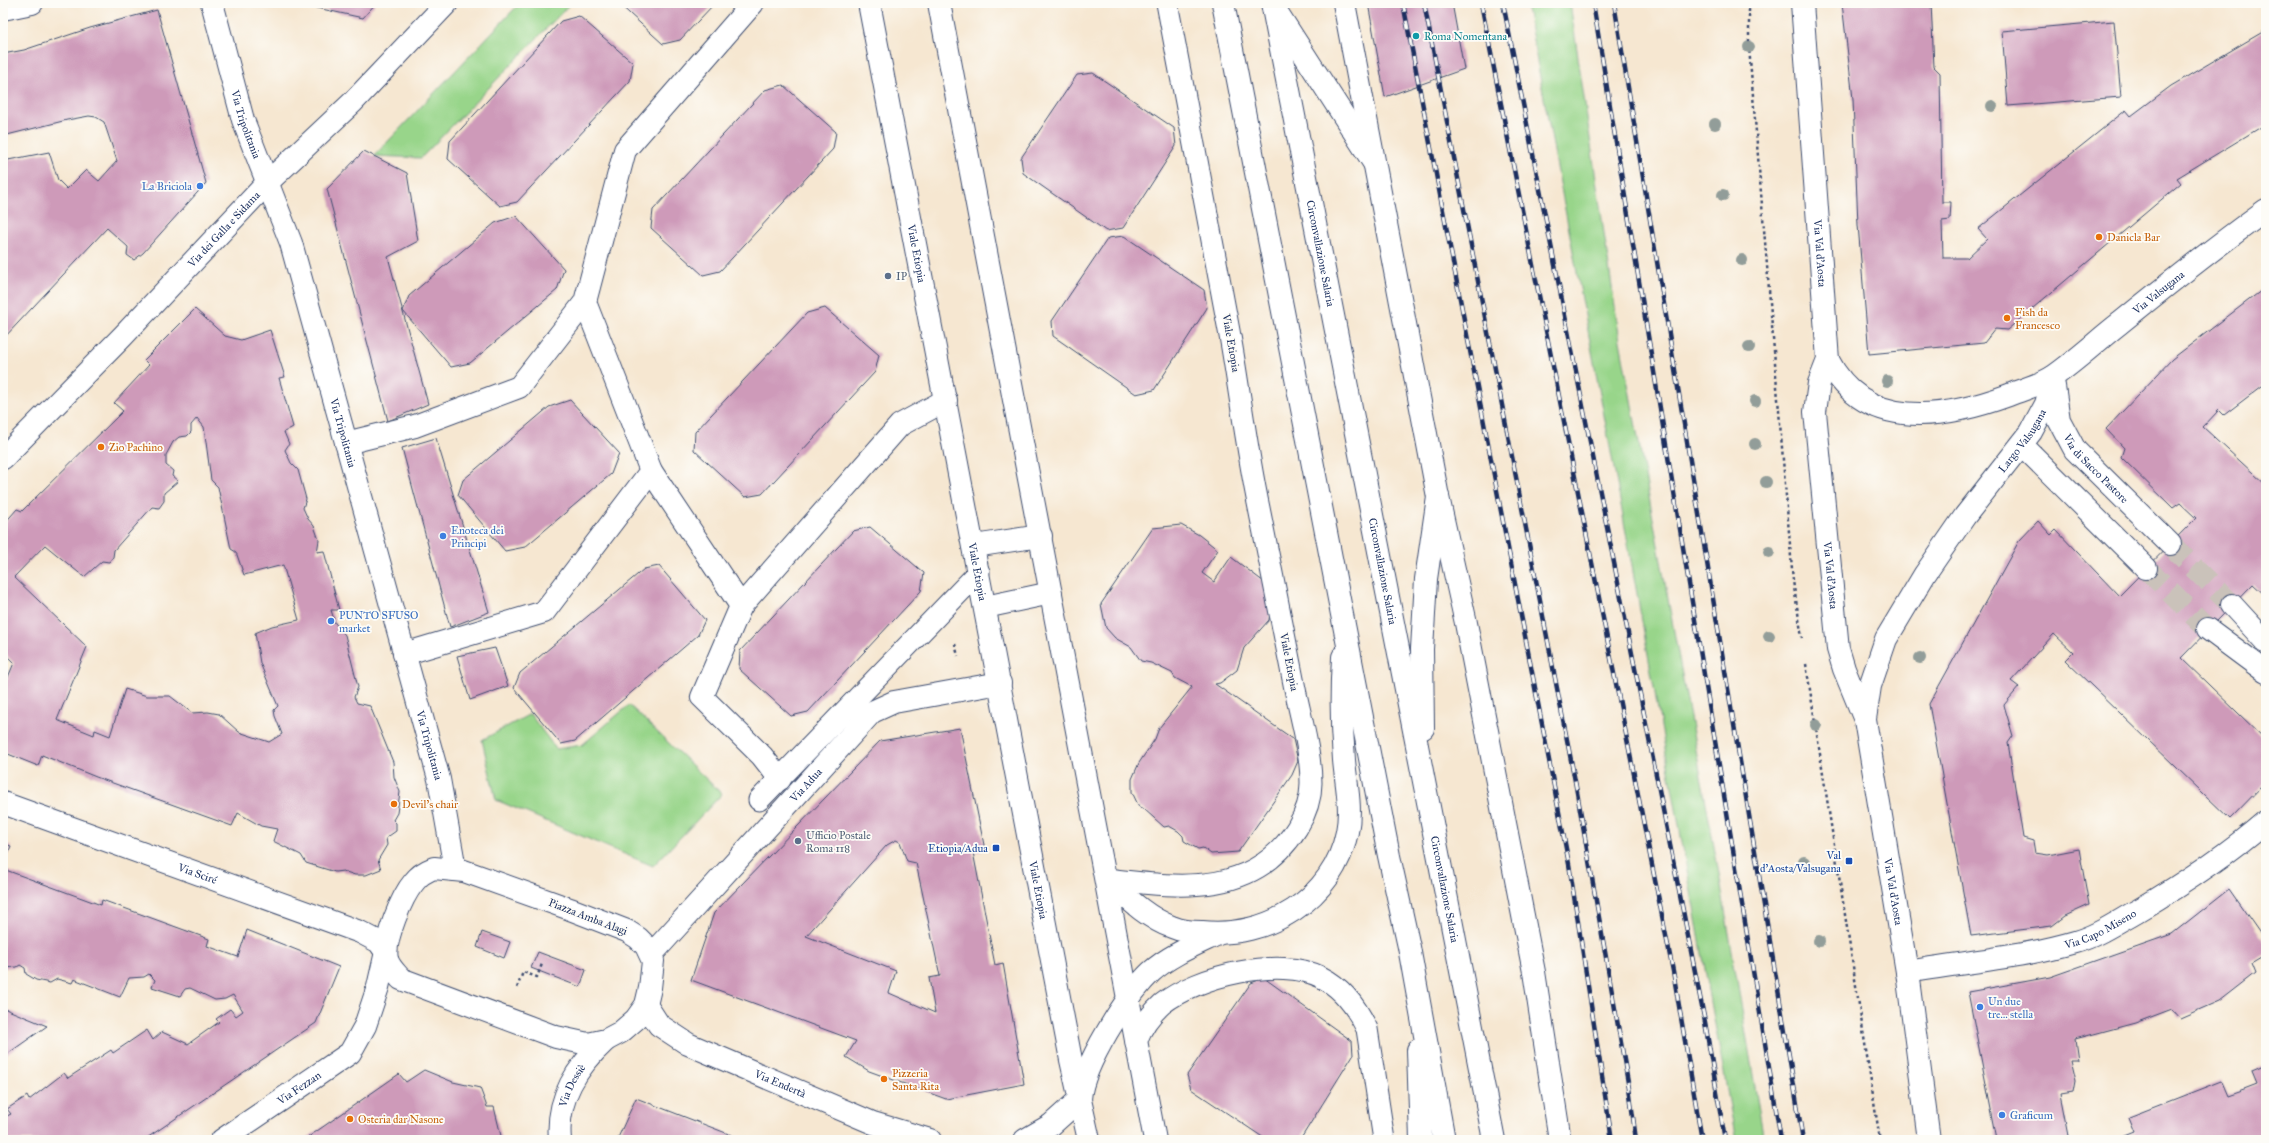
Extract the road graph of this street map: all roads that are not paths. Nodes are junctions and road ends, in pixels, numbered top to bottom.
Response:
1 (32, 3) edge
2 (212, 3) edge
3 (447, 3) edge
4 (753, 3) edge
5 (869, 3) edge
6 (939, 3) edge
7 (1167, 3) edge
8 (1223, 3) edge
9 (1344, 3) edge
10 (1802, 3) edge
11 (1272, 4) edge
12 (3, 9) edge
13 (1374, 163) junction
14 (268, 182) junction
15 (2266, 210) edge
16 (585, 302) junction
17 (1828, 360) junction
18 (2053, 377) junction
19 (946, 400) junction
20 (346, 443) junction
21 (2022, 445) junction
22 (3, 458) edge
23 (651, 470) junction
24 (1438, 496) junction
25 (1041, 536) junction
26 (2170, 544) tunnel mouth
27 (974, 546) junction
28 (2146, 568) tunnel mouth
29 (979, 572) junction
30 (1051, 593) junction
31 (2232, 605) tunnel mouth
32 (741, 606) junction
33 (985, 607) junction
34 (1345, 622) junction
35 (2208, 629) tunnel mouth
36 (2266, 642) edge
37 (404, 654) junction
38 (2266, 672) edge
39 (1000, 683) junction
40 (872, 712) junction
41 (1865, 720) junction
42 (824, 735) junction
43 (780, 779) junction
44 (1425, 789) junction
45 (759, 800) dead end
46 (3, 803) edge
47 (2266, 821) edge
48 (455, 869) junction
49 (1106, 879) junction
50 (1218, 934) junction
51 (386, 952) junction
52 (651, 955) junction
53 (1907, 972) junction
54 (1416, 991) junction
55 (1130, 1000) junction
56 (646, 1005) junction
57 (365, 1026) joint
58 (606, 1040) junction
59 (1136, 1042) junction
60 (1080, 1099) junction
61 (222, 1140) edge
62 (560, 1140) edge
63 (930, 1140) edge
64 (1024, 1140) edge
65 (1089, 1140) edge
66 (1156, 1140) edge
67 (1384, 1140) edge
68 (1421, 1140) edge
69 (1444, 1140) edge
70 (1494, 1140) edge
71 (1560, 1140) edge
72 (1929, 1140) edge

1 - 12 main road
2 - 14 main road, Via Tripolitania
3 - 14 main road, Via dei Galla e Sidama
4 - 16 main road
5 - 19 main road, Viale Etiopia
6 - 25 main road
7 - 49 lane, Viale Etiopia
8 - 34 main road
9 - 13 main road
10 - 17 main road, Via Val d'Aosta
11 - 13 main road
11 - 44 main road, Circonvallazione Salaria
13 - 24 main road
14 - 20 main road, Via Tripolitania
14 - 22 main road, Via dei Galla e Sidama
15 - 18 main road, Via Valsugana
16 - 20 main road
16 - 23 main road
17 - 18 main road
17 - 41 main road, Via Val d'Aosta
18 - 21 main road, Largo Valsugana
18 - 26 main road, Via di Sacco Pastore
19 - 27 main road, Viale Etiopia
19 - 32 main road
20 - 37 main road, Via Tripolitania
21 - 28 main road
21 - 41 main road, Largo Valsugana
23 - 32 main road
23 - 37 main road
24 - 44 main road
24 - 71 main road
25 - 27 main road
25 - 30 main road
27 - 29 main road, Viale Etiopia
29 - 33 main road, Viale Etiopia
29 - 42 lane, Via Adua
30 - 33 main road
30 - 49 main road
31 - 36 main road
32 - 43 main road
33 - 39 main road, Viale Etiopia
34 - 50 main road
34 - 54 main road
35 - 38 main road
37 - 48 main road, Via Tripolitania
39 - 40 main road, Via Adua
39 - 60 main road, Viale Etiopia
40 - 42 lane
40 - 52 main road, Via Adua
41 - 53 main road, Via Val d'Aosta
42 - 43 lane, Via Adua
43 - 45 lane, Via Adua
44 - 70 main road, Circonvallazione Salaria
46 - 51 main road, Via Sciré
47 - 53 main road, Via Capo Miseno
48 - 51 main road, Piazza Amba Alagi
48 - 52 main road, Piazza Amba Alagi
49 - 50 main road
49 - 55 main road
50 - 55 main road
51 - 57 main road, Piazza Amba Alagi
51 - 58 main road
52 - 56 main road
53 - 72 main road, Via Val d'Aosta
54 - 68 main road
54 - 69 main road
55 - 59 main road
55 - 60 main road
56 - 58 main road
56 - 63 main road, Via Endertà
57 - 61 main road, Via Fezzan
58 - 62 main road, Via Dessiè
59 - 66 main road
59 - 67 lane
60 - 64 main road
60 - 65 main road, Viale Etiopia

